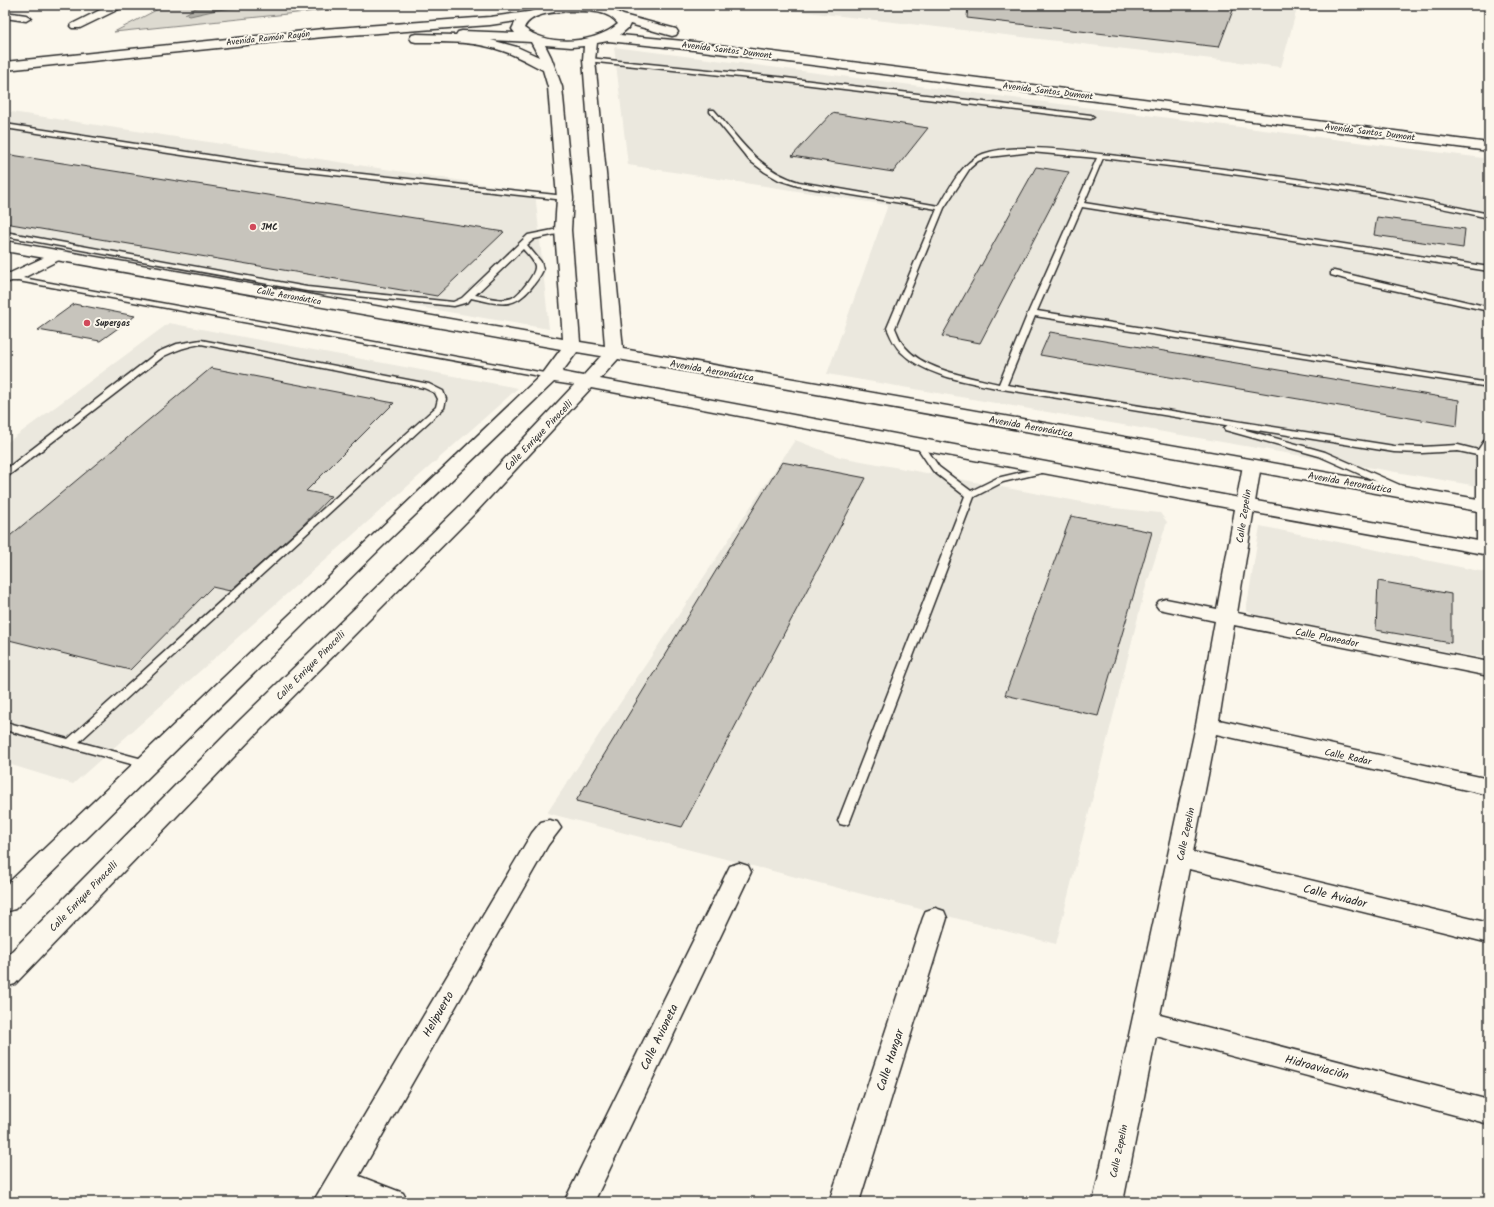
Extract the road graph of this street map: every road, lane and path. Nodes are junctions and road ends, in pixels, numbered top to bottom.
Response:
1 (119, 5) edge
2 (566, 6) edge
3 (614, 12) edge
4 (5, 15) edge
5 (531, 15) junction
6 (26, 18) dead end
7 (76, 26) dead end
8 (608, 37) junction
9 (407, 38) junction
10 (533, 39) junction
11 (591, 41) junction
12 (589, 60) junction
13 (5, 66) edge
14 (547, 67) junction
15 (5, 78) edge
16 (712, 111) dead end
17 (1091, 117) dead end
18 (1410, 124) dead end
19 (5, 126) edge
20 (1489, 147) edge
21 (1102, 156) junction
22 (564, 198) junction
23 (1079, 204) junction
24 (942, 208) junction
25 (1489, 216) edge
26 (563, 230) junction
27 (5, 234) edge
28 (523, 245) junction
29 (5, 246) edge
30 (58, 255) junction
31 (1489, 269) edge
32 (1334, 273) dead end
33 (7, 279) edge
34 (470, 296) junction
35 (1489, 308) edge
36 (1032, 312) junction
37 (572, 346) junction
38 (614, 353) junction
39 (550, 376) junction
40 (589, 382) junction
41 (1489, 385) edge
42 (1002, 387) junction
43 (1192, 417) junction
44 (1489, 440) edge
45 (919, 444) junction
46 (1485, 454) edge
47 (1252, 465) junction
48 (1049, 468) junction
49 (5, 474) edge
50 (1410, 493) junction
51 (970, 495) junction
52 (1245, 505) junction
53 (1485, 506) edge
54 (1485, 548) edge
55 (1166, 605) dead end
56 (1226, 617) junction
57 (1489, 669) edge
58 (1207, 725) junction
59 (5, 726) edge
60 (71, 743) junction
61 (146, 764) junction
62 (1489, 787) edge
63 (844, 821) dead end
64 (549, 828) dead end
65 (1180, 858) junction
66 (739, 872) dead end
67 (5, 902) edge
68 (935, 918) dead end
69 (1489, 933) edge
70 (5, 976) edge
71 (1145, 1022) junction
72 (1489, 1112) edge
73 (334, 1192) edge
74 (393, 1202) edge
75 (579, 1202) edge
76 (844, 1202) edge
77 (1108, 1202) edge

1 - 7 street
2 - 3 main road, Avenida Santos Dumont
2 - 5 main road, Avenida Ramón Rayón
3 - 8 main road
3 - 18 main road, Avenida Santos Dumont
4 - 6 street
5 - 10 main road
5 - 13 main road, Avenida Ramón Rayón
8 - 11 main road, Avenida Ramón Rayón
8 - 20 main road, Avenida Santos Dumont
9 - 10 main road, Avenida Ramón Rayón
9 - 14 main road
9 - 15 main road, Avenida Ramón Rayón
10 - 11 main road, Avenida Ramón Rayón
10 - 14 main road
11 - 12 main road
12 - 17 lane
12 - 38 main road
14 - 22 main road
16 - 24 lane
19 - 22 lane
21 - 23 lane
21 - 24 lane
21 - 25 lane
22 - 26 main road
23 - 31 lane
23 - 36 lane
24 - 42 lane
26 - 28 lane
26 - 37 main road
27 - 34 lane
28 - 34 lane
28 - 34 lane
29 - 30 main road, Calle Aeronáutica
30 - 33 street
30 - 37 main road, Calle Aeronáutica
32 - 35 lane
33 - 39 lane
36 - 41 lane
36 - 42 lane
37 - 38 main road, Avenida Aeronáutica
37 - 39 main road
38 - 40 main road, Calle Enrique Pinocelli
38 - 47 main road, Avenida Aeronáutica
39 - 40 main road
39 - 61 main road
40 - 45 main road
40 - 70 main road, Calle Enrique Pinocelli
42 - 43 lane
43 - 46 lane
43 - 50 lane
44 - 46 lane
45 - 48 main road
45 - 51 lane
46 - 53 lane
47 - 50 main road, Avenida Aeronáutica
47 - 52 street, Calle Zepelin
48 - 51 lane
48 - 52 main road
49 - 60 lane
50 - 53 main road, Avenida Aeronáutica
51 - 63 lane
52 - 54 main road
52 - 56 street, Calle Zepelin
53 - 54 lane
55 - 56 street, Calle Planeador
56 - 57 street, Calle Planeador
56 - 58 street, Calle Zepelin
58 - 62 street, Calle Radar
58 - 65 street, Calle Zepelin
59 - 60 lane
60 - 61 lane
61 - 67 main road
64 - 73 street, Helipuerto
65 - 69 street, Calle Aviador
65 - 71 street, Calle Zepelin
66 - 75 street, Calle Avioneta
68 - 76 street, Calle Hangar
71 - 72 street, Hidroaviación
71 - 77 street, Calle Zepelin
73 - 74 street

